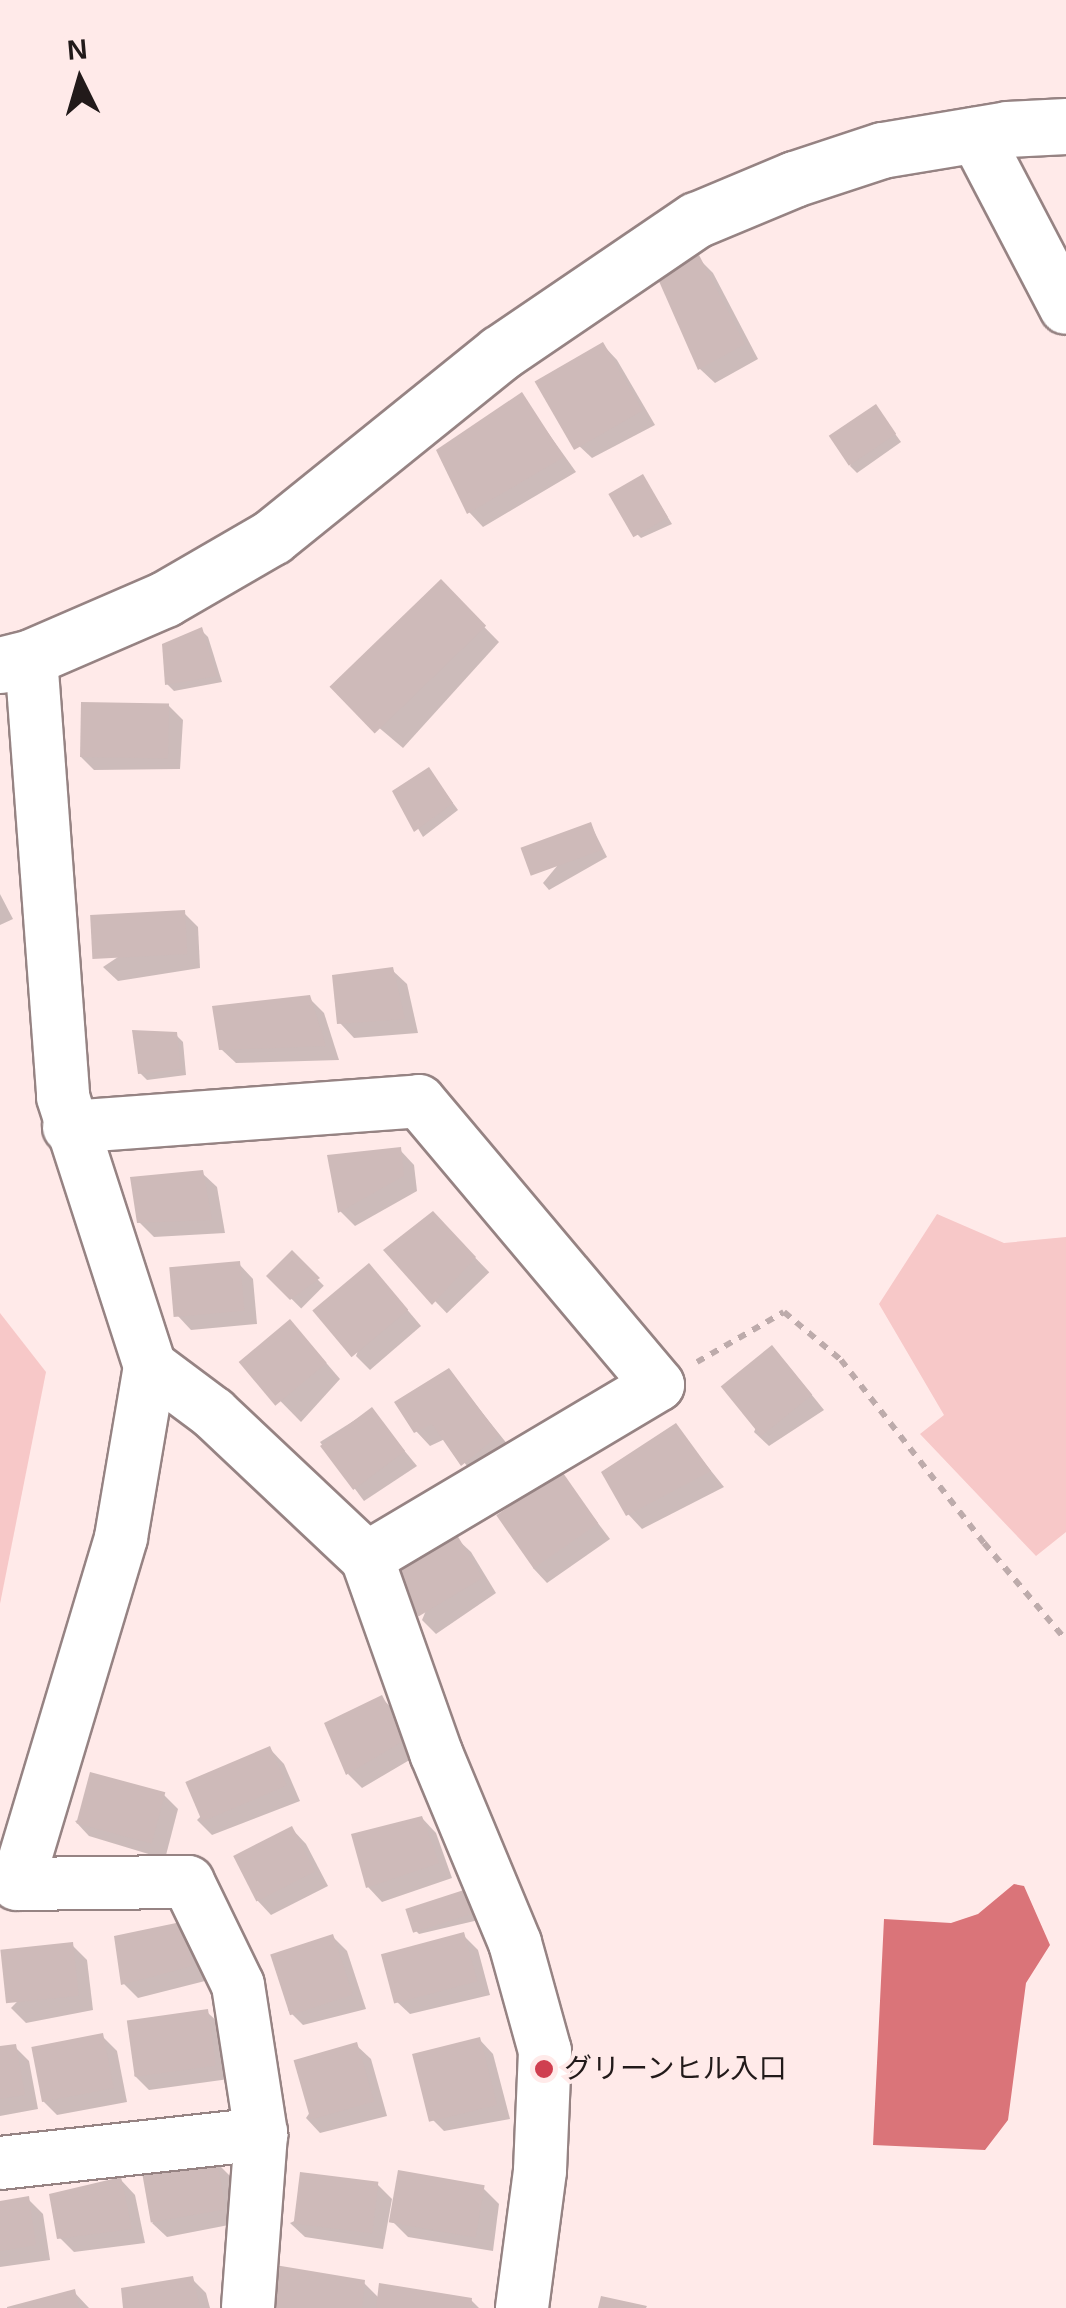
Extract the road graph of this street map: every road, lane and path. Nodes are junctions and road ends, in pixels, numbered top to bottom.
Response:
1 (1066, 126) edge
2 (975, 134) junction
3 (1066, 308) edge
4 (16, 661) edge
5 (69, 1128) junction
6 (150, 1366) junction
7 (658, 1385) junction
8 (367, 1558) junction
9 (1066, 1640) edge
10 (261, 2134) junction
11 (0, 2163) edge
12 (248, 2308) edge
13 (522, 2308) edge

1 - 2 street
2 - 3 street
2 - 4 street
4 - 5 street
5 - 6 street
5 - 7 street
6 - 8 street
6 - 10 street
7 - 8 street
7 - 9 path
8 - 13 street
10 - 11 street
10 - 12 street

